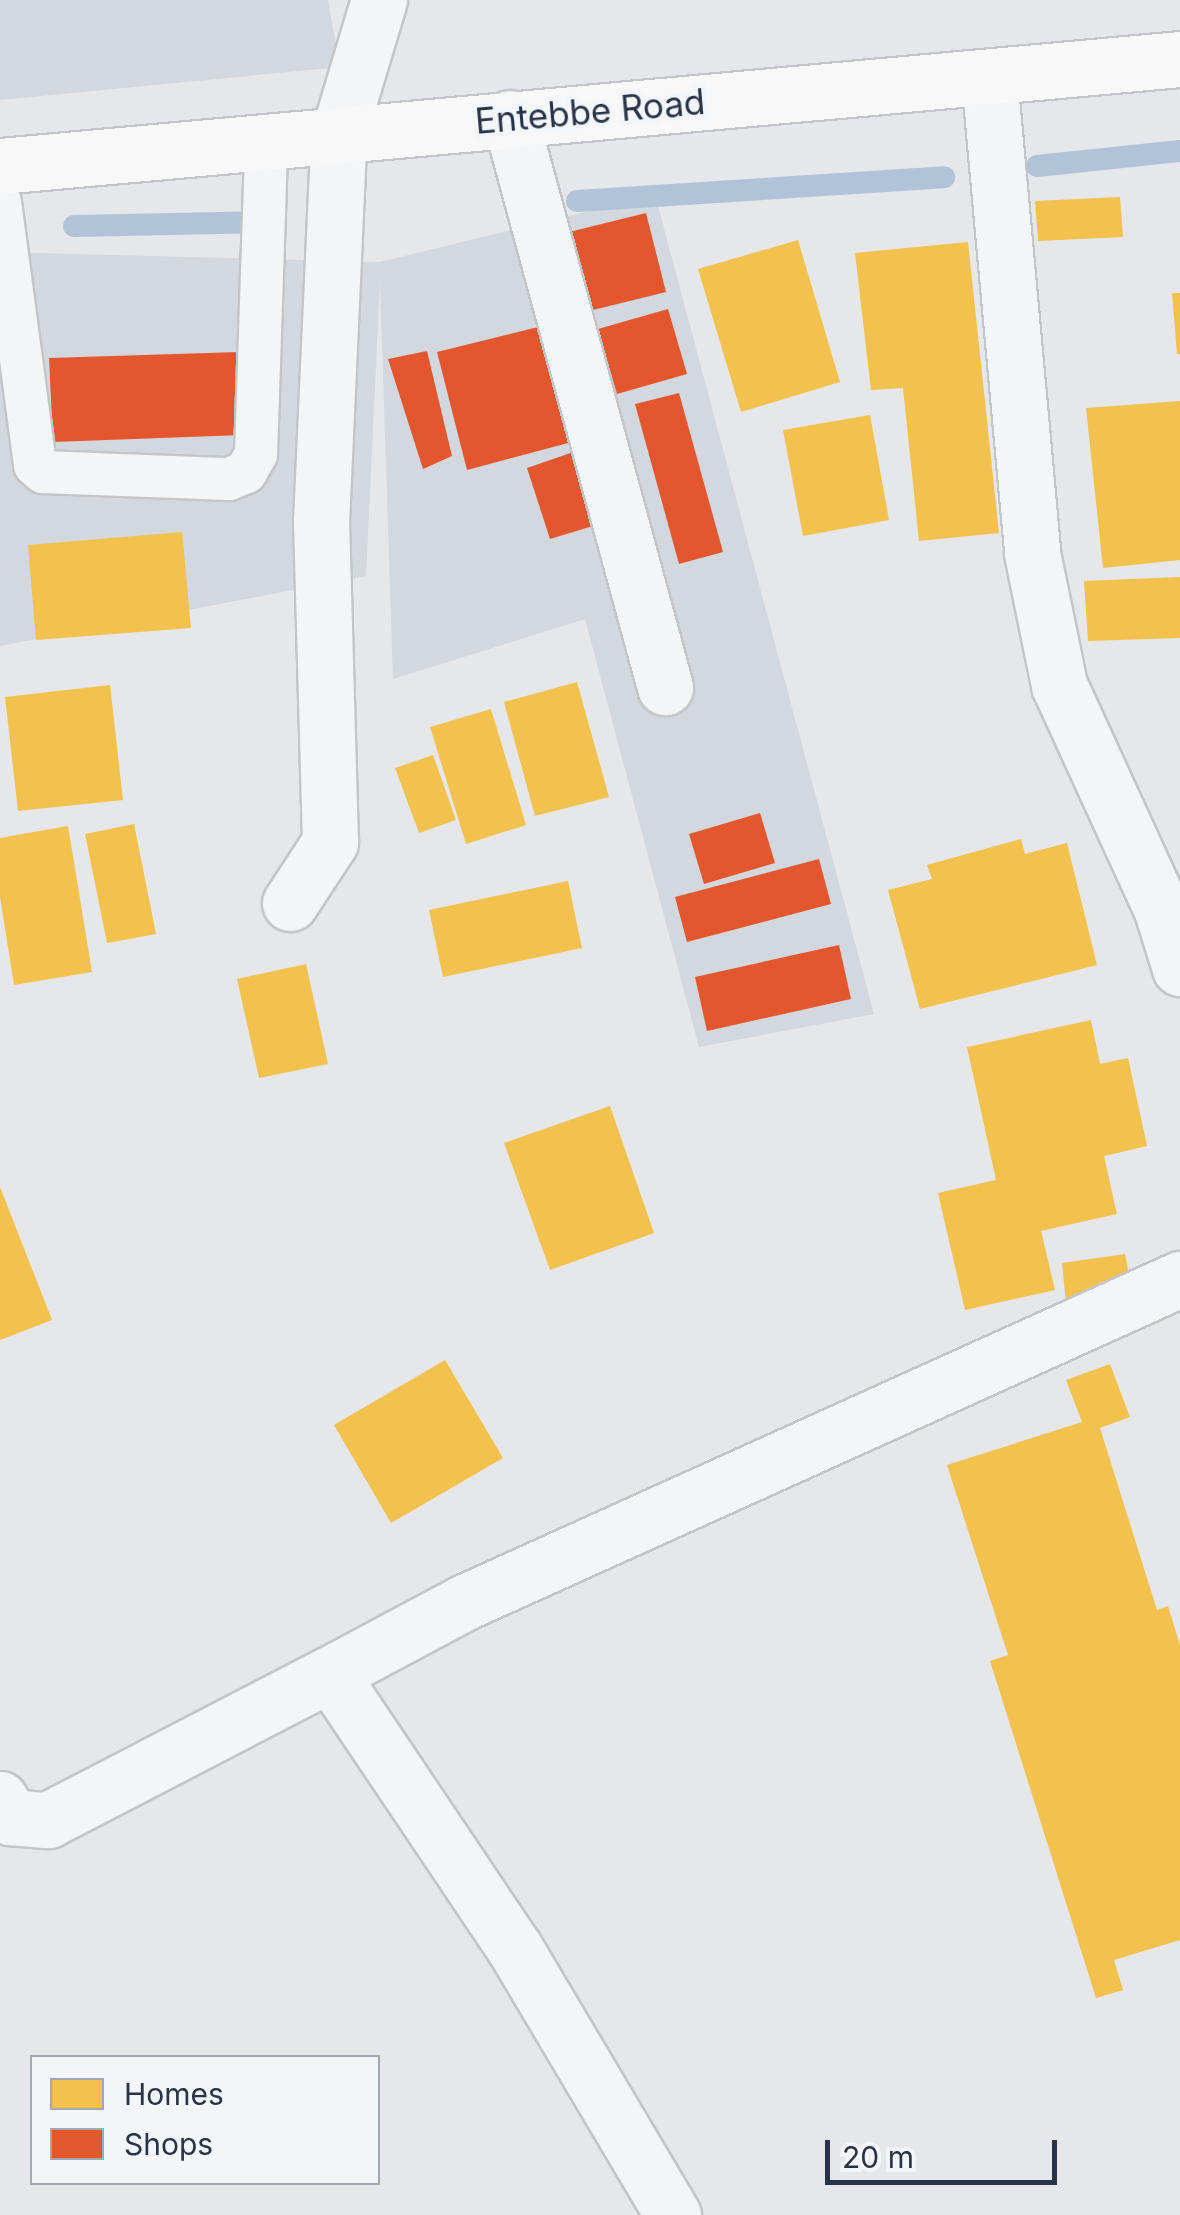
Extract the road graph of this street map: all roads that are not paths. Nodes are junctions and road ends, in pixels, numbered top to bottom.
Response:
1 (380, 0) edge
2 (1180, 60) edge
3 (989, 77) junction
4 (510, 118) junction
5 (339, 133) junction
6 (266, 144) junction
7 (0, 166) edge
8 (0, 202) edge
9 (665, 688) dead end
10 (290, 903) dead end
11 (1180, 968) edge
12 (1180, 1280) edge
13 (330, 1674) junction
14 (0, 1800) edge
15 (673, 2215) edge

1 - 5 street
2 - 3 main road, Entebbe Road
3 - 4 main road, Entebbe Road
3 - 11 street
4 - 5 main road, Entebbe Road
4 - 9 street
5 - 6 main road, Entebbe Road
5 - 10 street
6 - 7 main road, Entebbe Road
6 - 8 lane
12 - 13 street
13 - 14 street
13 - 15 street

